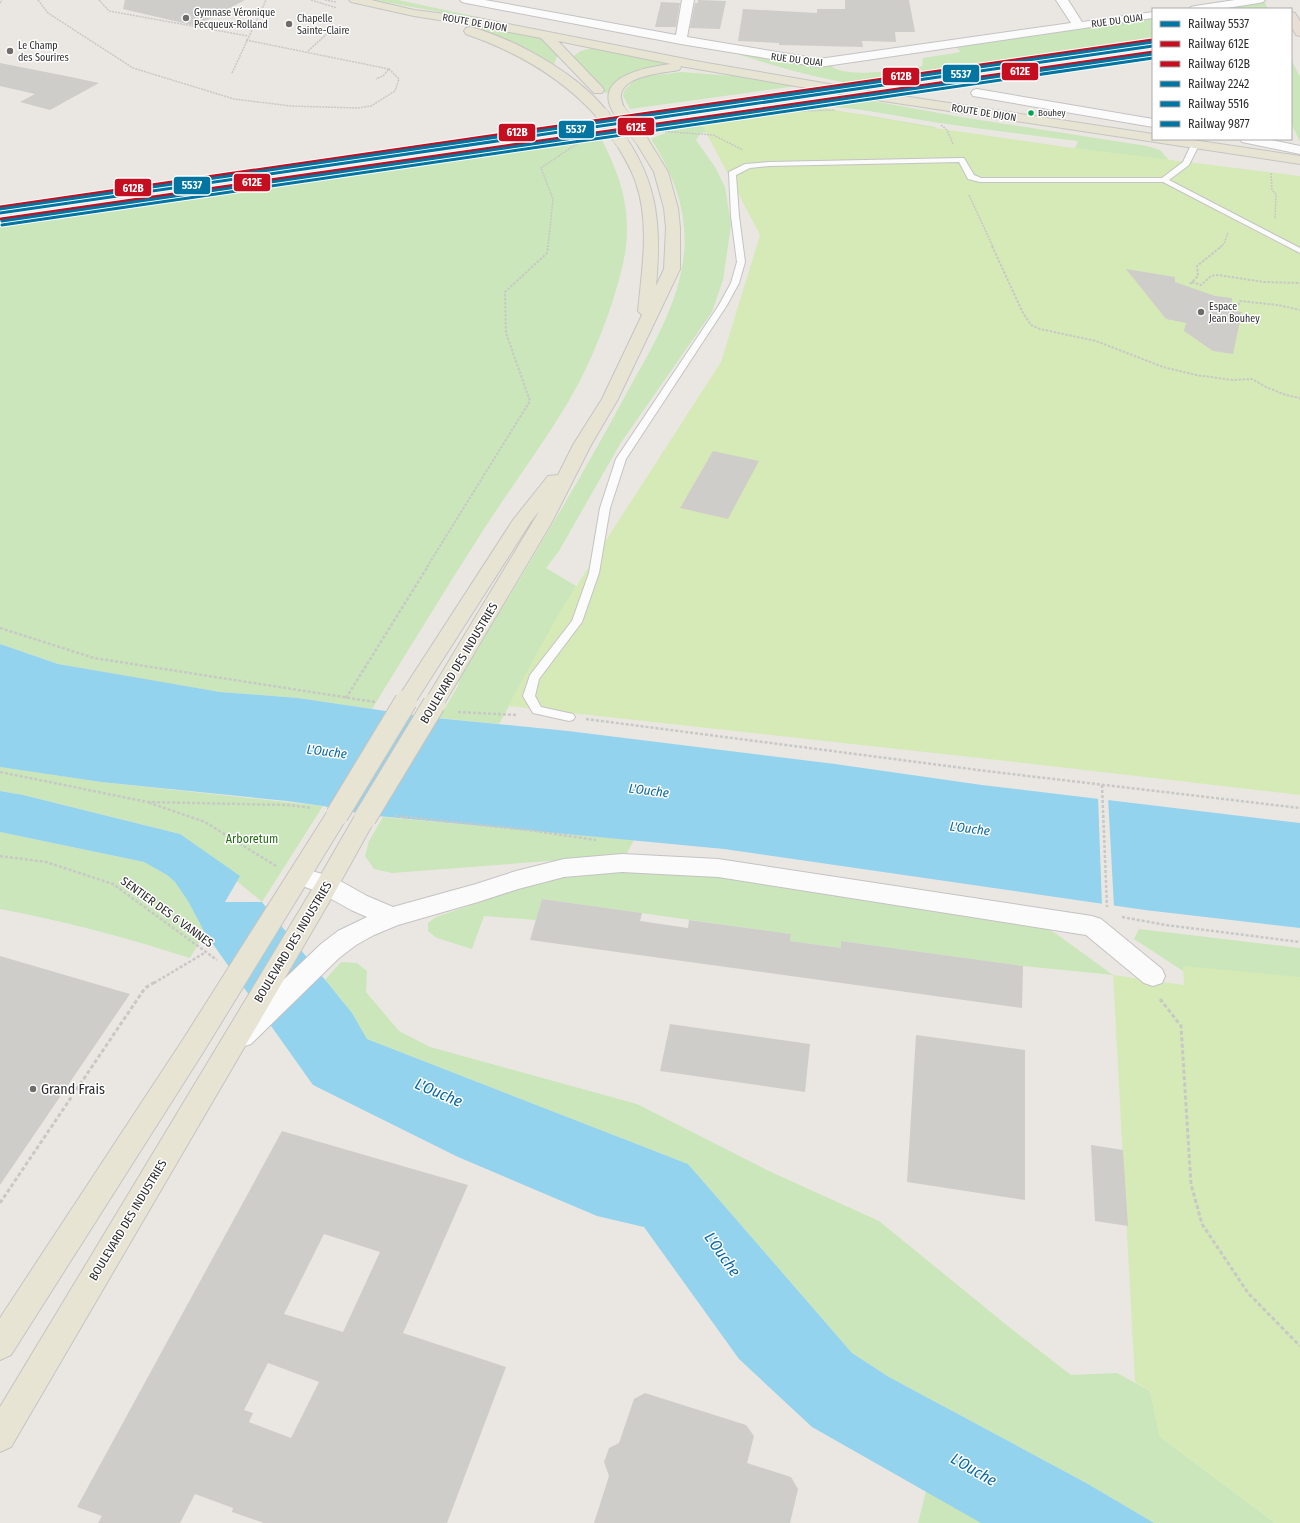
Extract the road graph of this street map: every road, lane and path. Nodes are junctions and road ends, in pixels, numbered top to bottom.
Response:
1 (2, 0) edge
2 (38, 0) edge
3 (99, 0) edge
4 (265, 0) edge
5 (355, 0) edge
6 (466, 0) edge
7 (688, 0) edge
8 (1062, 0) edge
9 (1259, 0) edge
10 (0, 3) edge
11 (427, 3) dead end
12 (1202, 8) edge
13 (1151, 11) edge
14 (414, 13) junction
15 (1292, 18) edge
16 (1078, 25) junction
17 (309, 27) dead end
18 (541, 31) junction
19 (1299, 31) edge
20 (248, 36) junction
21 (246, 40) junction
22 (681, 40) junction
23 (594, 45) junction
24 (637, 45) junction
25 (308, 51) junction
26 (565, 55) junction
27 (701, 66) junction
28 (389, 69) junction
29 (232, 73) dead end
30 (564, 78) junction
31 (376, 79) dead end
32 (816, 85) junction
33 (977, 93) dead end
34 (838, 110) dead end
35 (620, 112) junction
36 (1152, 123) edge
37 (936, 124) dead end
38 (1152, 138) edge
39 (600, 139) dead end
40 (1165, 140) edge
41 (1252, 140) edge
42 (580, 142) junction
43 (1195, 145) junction
44 (1300, 150) edge
45 (961, 160) junction
46 (1300, 160) edge
47 (769, 164) junction
48 (1270, 168) dead end
49 (971, 177) junction
50 (1164, 180) junction
51 (1236, 218) junction
52 (0, 226) edge
53 (1260, 230) junction
54 (1300, 251) edge
55 (1300, 283) edge
56 (1238, 305) dead end
57 (1300, 310) edge
58 (644, 326) junction
59 (1300, 398) edge
60 (582, 444) junction
61 (346, 698) dead end
62 (569, 717) dead end
63 (0, 772) edge
64 (147, 802) dead end
65 (1300, 808) edge
66 (0, 856) edge
67 (299, 876) junction
68 (327, 885) junction
69 (1107, 914) dead end
70 (1115, 915) dead end
71 (392, 917) junction
72 (1300, 942) edge
73 (206, 952) junction
74 (226, 973) junction
75 (1153, 976) joint
76 (231, 1047) junction
77 (0, 1203) edge
78 (0, 1345) edge
79 (1300, 1346) edge
80 (0, 1436) edge

1 - 10 path
2 - 28 path
3 - 20 path
4 - 20 path
5 - 14 main road, ROUTE DE DIJON
6 - 22 street, RUE DU QUAI
7 - 22 street
8 - 16 street
9 - 12 street
11 - 18 main road, ROUTE DE DIJON
13 - 16 street, RUE DU QUAI
14 - 18 main road, ROUTE DE DIJON
14 - 30 main road, BOULEVARD DES INDUSTRIES
15 - 19 highway
16 - 22 street, RUE DU QUAI
17 - 25 path
18 - 23 main road, ROUTE DE DIJON
18 - 24 main road, ROUTE DE DIJON
18 - 26 main road, BOULEVARD DES INDUSTRIES
20 - 21 path
21 - 25 path
21 - 29 path
23 - 24 main road, ROUTE DE DIJON
23 - 26 main road, ROUTE DE DIJON
23 - 27 main road, ROUTE DE DIJON
24 - 32 main road, ROUTE DE DIJON
25 - 28 path
26 - 30 main road
26 - 35 main road, BOULEVARD DES INDUSTRIES
27 - 32 main road, ROUTE DE DIJON
27 - 35 main road, BOULEVARD DES INDUSTRIES
28 - 31 path
30 - 58 main road, BOULEVARD DES INDUSTRIES, bridge
32 - 38 main road, ROUTE DE DIJON
33 - 36 street
34 - 47 path
35 - 58 main road, BOULEVARD DES INDUSTRIES, bridge
37 - 45 path
39 - 42 path
40 - 43 main road
41 - 44 street
42 - 52 path
42 - 61 path
43 - 46 main road
43 - 50 lane
45 - 47 lane
45 - 49 lane
47 - 62 lane
48 - 53 path
49 - 50 lane
49 - 59 path
50 - 51 lane
51 - 53 lane
51 - 55 path
53 - 54 lane
56 - 57 path
58 - 60 main road, BOULEVARD DES INDUSTRIES
60 - 67 main road, BOULEVARD DES INDUSTRIES, bridge
60 - 68 main road, BOULEVARD DES INDUSTRIES, bridge
63 - 64 path
65 - 69 path
66 - 73 path, SENTIER DES 6 VANNES
67 - 68 street
67 - 74 main road, BOULEVARD DES INDUSTRIES
68 - 71 street
68 - 76 main road, BOULEVARD DES INDUSTRIES
70 - 72 path
71 - 75 street
71 - 76 street
73 - 74 path, SENTIER DES 6 VANNES
73 - 77 path
74 - 78 main road, BOULEVARD DES INDUSTRIES
75 - 79 path
76 - 80 main road, BOULEVARD DES INDUSTRIES

